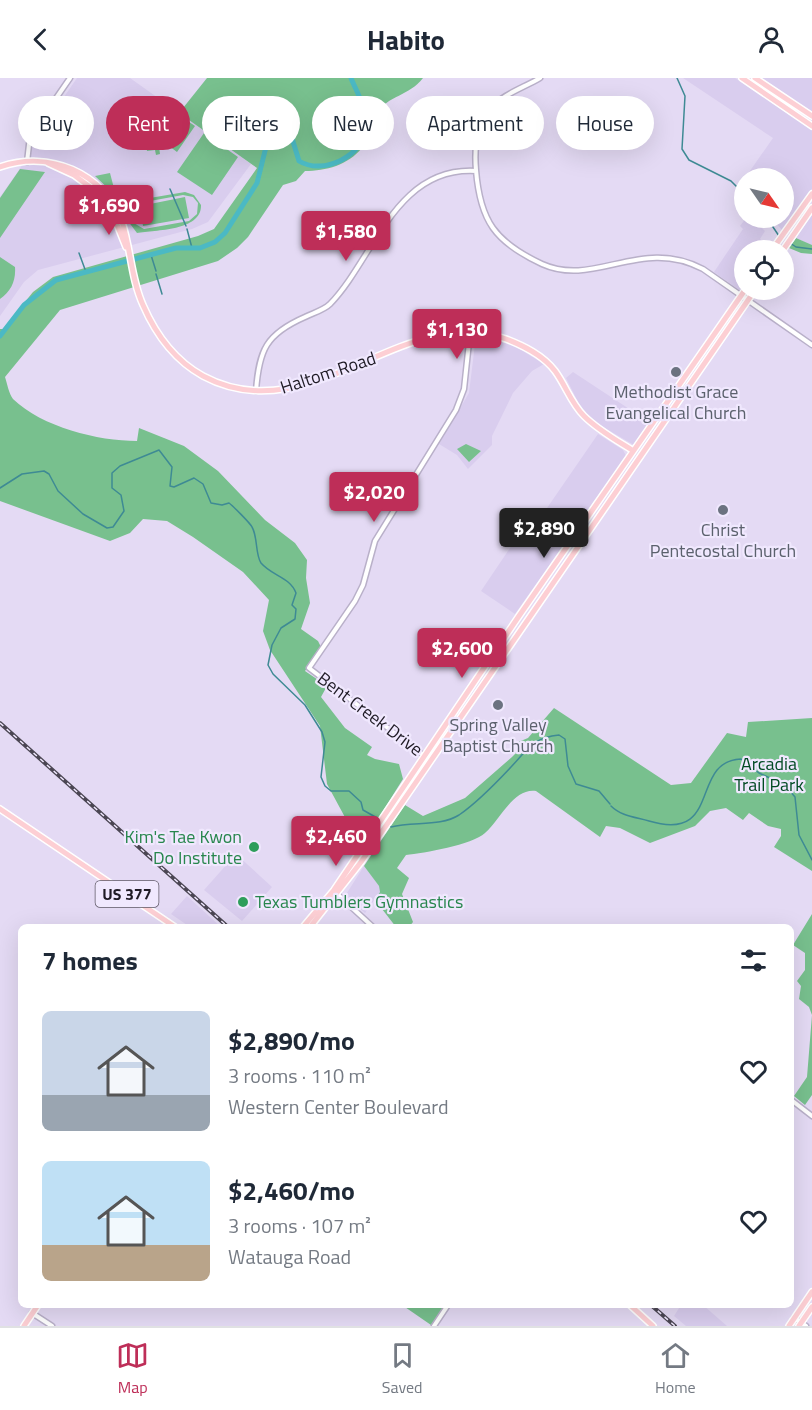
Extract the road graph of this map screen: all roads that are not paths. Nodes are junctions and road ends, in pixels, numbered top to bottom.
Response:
1 (70, 78) edge
2 (540, 78) edge
3 (742, 78) edge
4 (755, 78) edge
5 (798, 107) junction
6 (794, 114) junction
7 (812, 116) edge
8 (812, 126) edge
9 (27, 162) junction
10 (0, 167) edge
11 (476, 171) junction
12 (811, 196) edge
13 (812, 208) edge
14 (780, 240) edge
15 (790, 240) edge
16 (734, 292) edge
17 (737, 300) edge
18 (747, 301) joint
19 (471, 333) junction
20 (812, 345) edge
21 (256, 392) junction
22 (662, 409) junction
23 (662, 424) junction
24 (650, 426) junction
25 (646, 448) junction
26 (632, 450) junction
27 (634, 464) junction
28 (424, 756) junction
29 (430, 760) junction
30 (411, 775) junction
31 (417, 780) junction
32 (0, 809) edge
33 (336, 892) junction
34 (171, 924) edge
35 (306, 924) edge
36 (312, 924) edge
37 (370, 924) edge
38 (794, 1102) edge
39 (812, 1116) edge
40 (812, 1292) edge
41 (812, 1307) edge
42 (36, 1308) edge
43 (446, 1308) edge
44 (633, 1308) edge
45 (32, 1313) junction
46 (795, 1318) junction
47 (802, 1325) edge
48 (24, 1326) edge
49 (52, 1326) edge
50 (434, 1326) edge
51 (653, 1326) edge
52 (789, 1326) edge

1 - 9 street
2 - 11 street
3 - 6 main road
4 - 5 main road
5 - 6 main road
5 - 7 main road
6 - 8 main road
9 - 10 main road, Haltom Road
9 - 21 main road, Haltom Road
11 - 16 street
11 - 21 street
12 - 14 main road
13 - 15 main road
17 - 22 main road
18 - 20 street
18 - 23 main road
19 - 21 main road, Haltom Road
19 - 26 main road, Haltom Road
19 - 28 street, Bent Creek Drive
22 - 23 main road
22 - 24 main road
23 - 24 main road
23 - 25 main road
24 - 26 main road
25 - 26 main road
25 - 27 main road
26 - 27 main road
26 - 28 main road
27 - 29 main road
28 - 29 street, Bent Creek Drive
28 - 30 main road
29 - 31 main road
30 - 31 main road
30 - 33 main road
31 - 33 main road
32 - 34 main road, US 377
33 - 35 main road
33 - 36 main road
33 - 37 street
38 - 39 street
40 - 46 main road
41 - 47 main road
42 - 45 main road
43 - 50 street
44 - 51 main road
45 - 48 main road
45 - 49 street
46 - 47 street
46 - 52 main road

